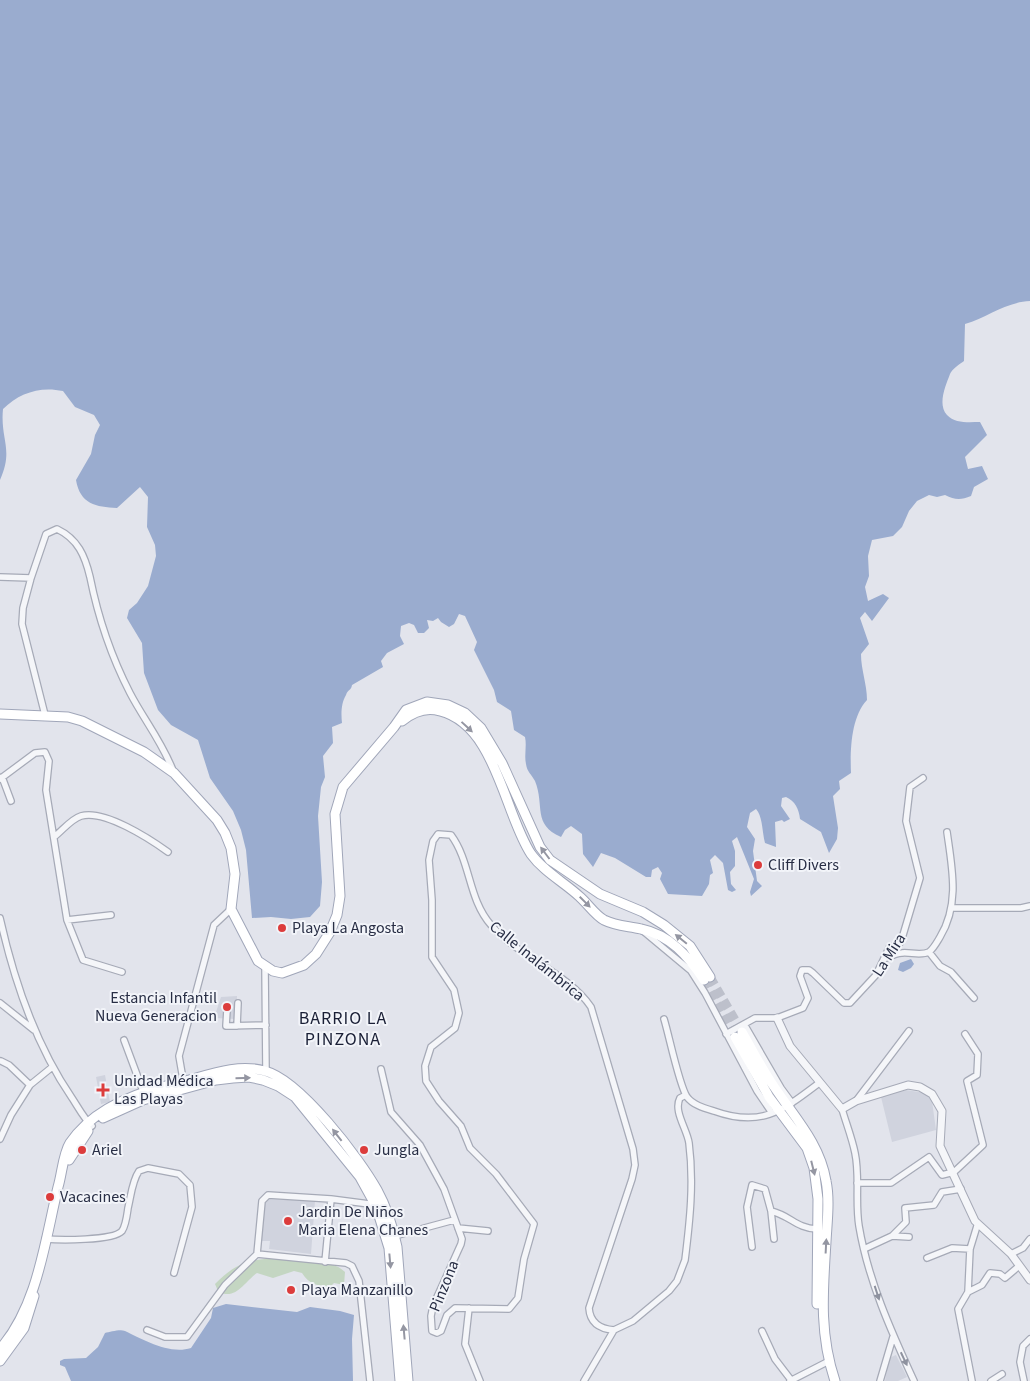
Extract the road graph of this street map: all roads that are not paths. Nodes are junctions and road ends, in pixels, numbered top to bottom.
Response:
1 (0, 577) edge
2 (31, 578) junction
3 (4, 714) edge
4 (45, 715) junction
5 (0, 720) edge
6 (394, 728) junction
7 (174, 773) junction
8 (1, 778) edge
9 (923, 778) dead end
10 (10, 801) dead end
11 (947, 832) dead end
12 (54, 838) junction
13 (168, 852) dead end
14 (1030, 906) edge
15 (952, 908) junction
16 (231, 909) junction
17 (112, 915) dead end
18 (0, 918) edge
19 (68, 920) junction
20 (640, 928) junction
21 (929, 952) junction
22 (884, 959) junction
23 (265, 966) junction
24 (122, 972) dead end
25 (974, 998) dead end
26 (238, 1003) dead end
27 (0, 1004) edge
28 (227, 1010) dead end
29 (777, 1018) junction
30 (664, 1019) dead end
31 (266, 1025) junction
32 (237, 1026) junction
33 (35, 1031) junction
34 (909, 1031) dead end
35 (737, 1032) junction
36 (965, 1034) dead end
37 (124, 1040) dead end
38 (1, 1061) dead end
39 (51, 1068) junction
40 (382, 1069) dead end
41 (266, 1071) junction
42 (819, 1084) junction
43 (30, 1085) junction
44 (184, 1086) junction
45 (143, 1091) junction
46 (686, 1095) junction
47 (856, 1101) junction
48 (790, 1104) junction
49 (842, 1109) junction
50 (776, 1112) junction
51 (90, 1124) junction
52 (0, 1139) edge
53 (954, 1172) junction
54 (857, 1183) junction
55 (961, 1189) junction
56 (331, 1199) junction
57 (379, 1204) junction
58 (771, 1210) junction
59 (454, 1220) junction
60 (978, 1226) junction
61 (458, 1228) junction
62 (817, 1229) junction
63 (488, 1231) dead end
64 (892, 1236) junction
65 (391, 1237) junction
66 (909, 1237) dead end
67 (47, 1239) junction
68 (774, 1239) dead end
69 (1028, 1242) edge
70 (752, 1247) dead end
71 (864, 1249) junction
72 (970, 1249) junction
73 (1030, 1250) edge
74 (257, 1254) junction
75 (1011, 1254) junction
76 (927, 1258) dead end
77 (325, 1262) junction
78 (1019, 1266) dead end
79 (174, 1273) dead end
80 (1030, 1280) edge
81 (968, 1292) junction
82 (470, 1308) junction
83 (147, 1330) dead end
84 (614, 1330) junction
85 (762, 1331) dead end
86 (894, 1337) junction
87 (1030, 1340) edge
88 (0, 1349) edge
89 (0, 1361) edge
90 (826, 1362) junction
91 (1002, 1374) dead end
92 (1030, 1380) edge
93 (370, 1381) edge
94 (400, 1381) edge
95 (408, 1381) edge
96 (480, 1381) edge
97 (584, 1381) edge
98 (790, 1381) edge
99 (831, 1381) edge
100 (835, 1381) edge
101 (880, 1381) edge
102 (914, 1381) edge
103 (972, 1381) edge
104 (991, 1381) edge
105 (1024, 1381) edge

1 - 2 street
2 - 4 street
2 - 7 street
3 - 4 main road
3 - 5 main road
4 - 7 main road
6 -> 20 main road
20 -> 6 main road
6 - 23 main road
7 - 16 main road
8 - 10 street
8 - 12 street
9 - 22 street, La Mira
11 - 15 street
12 - 13 street
12 - 19 street
14 - 15 street
15 - 21 street
16 - 23 main road
16 - 44 street
17 - 19 street
18 - 33 street
19 - 24 street
20 - 35 street
21 - 22 street
21 - 25 street
22 - 29 street, La Mira
23 - 31 street
26 - 32 street
27 - 33 street
28 - 32 street
29 - 35 street
29 - 42 street
30 - 46 street
31 - 32 street
31 - 41 street
33 - 39 street
34 - 47 street
35 - 48 main road
35 - 50 main road
36 - 53 street
37 - 45 street
38 - 43 street
39 - 43 street
39 - 51 street
40 - 59 street, Pinzona
41 - 44 main road
57 -> 41 main road
42 - 48 street
42 - 49 street
43 - 52 street
44 - 45 main road
44 - 51 main road
44 -> 57 main road
45 - 51 main road
46 - 50 street
46 - 84 street
47 - 49 street
47 - 53 street
48 - 50 street
90 -> 48 main road
49 - 54 street
50 -> 62 main road
51 - 67 main road
53 - 54 street
53 - 55 street
54 - 71 street
55 - 60 street
55 - 64 street
56 - 57 street
56 - 74 street
56 - 77 street
57 - 65 main road
58 - 62 street
58 - 68 street
58 - 70 street
59 - 61 street, Pinzona
59 - 65 street
60 - 72 street
60 - 75 street
61 - 63 street
61 - 82 street, Pinzona
62 - 90 main road
64 - 66 street
64 - 71 street
65 -> 94 main road
95 -> 65 main road
67 - 79 street
67 - 88 main road
67 - 89 main road
69 - 73 street
69 - 75 street
71 -> 86 street
72 - 76 street
72 - 81 street
74 - 77 street
74 - 83 street
75 - 80 street
77 - 93 street
78 - 81 street
81 - 103 street
82 - 84 street, Calle Inalámbrica
82 - 96 street
84 - 97 street
85 - 98 street
86 - 101 street
86 -> 102 street
87 - 105 street
90 - 98 street
90 - 99 main road
90 - 100 main road
91 - 104 street
92 - 105 street

